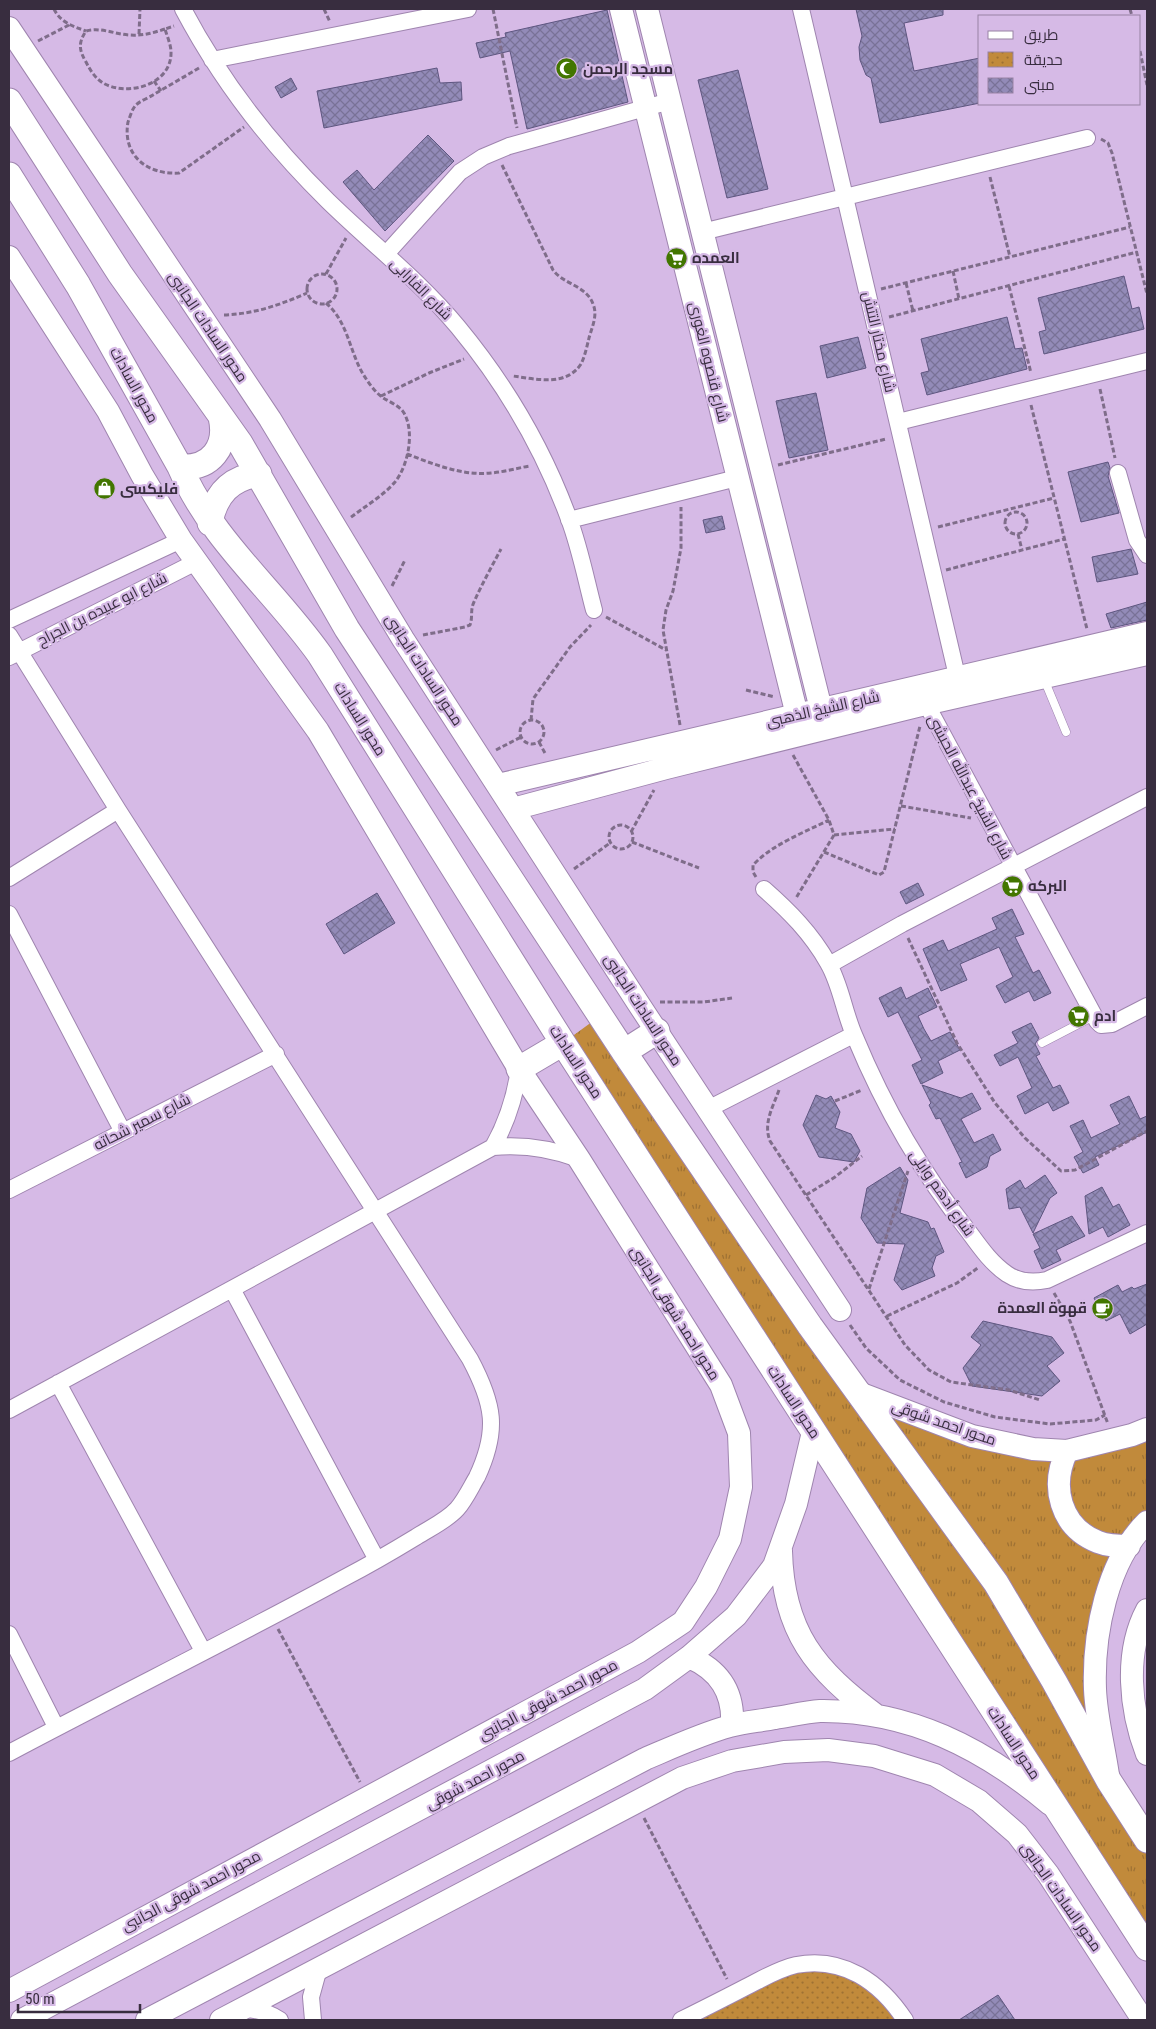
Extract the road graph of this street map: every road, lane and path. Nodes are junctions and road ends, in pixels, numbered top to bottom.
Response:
1 (54, 9) edge
2 (140, 9) edge
3 (462, 9) edge
4 (493, 9) edge
5 (621, 9) edge
6 (646, 9) edge
7 (801, 9) edge
8 (185, 13) edge
9 (69, 25) junction
10 (9, 28) edge
11 (86, 30) junction
12 (165, 30) junction
13 (140, 34) junction
14 (22, 49) junction
15 (1141, 54) edge
16 (212, 60) junction
17 (1145, 68) edge
18 (154, 81) junction
19 (1147, 85) edge
20 (160, 91) junction
21 (9, 101) edge
22 (670, 101) junction
23 (646, 107) junction
24 (256, 120) junction
25 (1088, 138) joint
26 (520, 143) junction
27 (496, 151) junction
28 (987, 162) junction
29 (9, 175) edge
30 (845, 197) junction
31 (354, 224) junction
32 (1130, 227) junction
33 (702, 232) junction
34 (1137, 252) junction
35 (386, 254) junction
36 (9, 257) edge
37 (1010, 257) junction
38 (953, 271) junction
39 (326, 274) junction
40 (906, 283) junction
41 (1009, 286) junction
42 (307, 293) junction
43 (867, 293) junction
44 (1147, 294) edge
45 (959, 299) junction
46 (326, 303) junction
47 (913, 311) junction
48 (201, 316) junction
49 (874, 321) junction
50 (479, 354) junction
51 (1147, 361) edge
52 (493, 373) junction
53 (1097, 373) junction
54 (1031, 389) junction
55 (381, 396) junction
56 (221, 417) junction
57 (899, 429) junction
58 (407, 454) junction
59 (546, 463) junction
60 (180, 467) junction
61 (761, 469) junction
62 (1118, 473) joint
63 (259, 474) junction
64 (738, 478) junction
65 (682, 492) junction
66 (1054, 498) junction
67 (1013, 510) junction
68 (569, 520) junction
69 (210, 522) junction
70 (336, 528) junction
71 (923, 531) junction
72 (1018, 534) junction
73 (181, 540) junction
74 (1064, 540) junction
75 (501, 549) dead end
76 (1022, 550) junction
77 (1147, 555) edge
78 (405, 560) dead end
79 (196, 562) junction
80 (933, 574) junction
81 (382, 605) junction
82 (594, 610) junction
83 (9, 620) edge
84 (1147, 633) edge
85 (9, 635) edge
86 (403, 639) junction
87 (1091, 647) junction
88 (666, 650) junction
89 (14, 654) edge
90 (1147, 654) edge
91 (957, 676) junction
92 (1043, 678) junction
93 (746, 690) dead end
94 (922, 695) junction
95 (795, 708) junction
96 (821, 709) junction
97 (531, 720) junction
98 (1066, 732) dead end
99 (521, 737) junction
100 (785, 739) junction
101 (684, 742) junction
102 (480, 758) junction
103 (666, 768) junction
104 (498, 785) junction
105 (1147, 797) edge
106 (900, 806) junction
107 (513, 809) junction
108 (118, 810) junction
109 (829, 820) junction
110 (988, 821) junction
111 (895, 829) junction
112 (632, 832) junction
113 (834, 835) junction
114 (632, 842) junction
115 (610, 843) junction
116 (824, 852) junction
117 (1012, 866) junction
118 (699, 868) dead end
119 (9, 878) edge
120 (559, 880) junction
121 (764, 890) joint
122 (789, 911) junction
123 (9, 914) edge
124 (902, 924) junction
125 (829, 965) junction
126 (732, 998) dead end
127 (638, 1003) junction
128 (1147, 1006) edge
129 (1094, 1016) junction
130 (657, 1031) junction
131 (854, 1035) junction
132 (563, 1043) junction
133 (1042, 1043) dead end
134 (624, 1052) junction
135 (276, 1054) junction
136 (518, 1069) junction
137 (787, 1070) junction
138 (876, 1084) junction
139 (835, 1101) dead end
140 (708, 1109) junction
141 (1147, 1131) edge
142 (123, 1132) junction
143 (493, 1147) junction
144 (914, 1154) junction
145 (862, 1156) dead end
146 (579, 1159) junction
147 (9, 1190) edge
148 (806, 1196) junction
149 (376, 1210) junction
150 (1147, 1233) edge
151 (990, 1259) junction
152 (1046, 1280) junction
153 (232, 1289) junction
154 (869, 1290) junction
155 (840, 1310) joint
156 (887, 1316) junction
157 (58, 1383) junction
158 (859, 1393) junction
159 (1040, 1400) dead end
160 (9, 1410) edge
161 (1105, 1415) junction
162 (1147, 1429) edge
163 (813, 1432) junction
164 (1114, 1439) junction
165 (1068, 1451) junction
166 (1147, 1522) edge
167 (1129, 1546) junction
168 (780, 1551) junction
169 (377, 1560) junction
170 (1146, 1611) edge
171 (272, 1618) junction
172 (9, 1634) edge
173 (204, 1650) junction
174 (689, 1657) junction
175 (877, 1716) junction
176 (732, 1725) junction
177 (56, 1727) junction
178 (9, 1753) edge
179 (1147, 1754) edge
180 (1109, 1781) junction
181 (368, 1796) junction
182 (635, 1801) junction
183 (1058, 1811) junction
184 (1147, 1840) edge
185 (382, 1898) junction
186 (398, 1927) junction
187 (1147, 1948) edge
188 (319, 1968) junction
189 (9, 1990) edge
190 (734, 1993) junction
191 (242, 2009) junction
192 (22, 2020) edge
193 (147, 2020) edge
194 (221, 2020) edge
195 (280, 2020) edge
196 (313, 2020) edge
197 (682, 2020) edge
198 (905, 2020) edge
199 (1143, 2020) edge

1 - 9 path
2 - 13 path
3 - 16 street
4 - 26 path
5 - 23 street, شارع قنصوه الغورى
6 - 22 street, شارع قنصوه الغورى
7 - 30 street, شارع مختار التتش
8 - 12 path
8 - 16 street, شارع الفارابى
9 - 11 path
9 - 14 path
10 - 14 street, محور السادات الجانبى
11 - 13 path
11 - 18 path
12 - 13 path
12 - 18 path
14 - 48 street, محور السادات الجانبى
15 - 17 path
16 - 20 path
16 - 24 street, شارع الفارابى
17 - 19 path
18 - 20 path
20 - 24 path
21 - 56 main road
22 - 23 street
22 - 33 street, شارع قنصوه الغورى
23 - 26 street
23 - 64 street, شارع قنصوه الغورى
24 - 31 street, شارع الفارابى
25 - 28 street
25 - 32 path
26 - 27 street
27 - 35 street
27 - 52 path
28 - 30 street
28 - 37 path
29 - 60 main road, محور السادات
30 - 33 street
30 - 43 street, شارع مختار التتش
31 - 35 street, شارع الفارابى
31 - 39 path
32 - 34 path
32 - 37 path
33 - 61 street, شارع قنصوه الغورى
34 - 41 path
34 - 44 path
35 - 50 street, شارع الفارابى
36 - 73 street
37 - 38 path
38 - 40 path
38 - 45 path
39 - 42 path
39 - 46 path
40 - 43 path
40 - 47 path
41 - 45 path
41 - 54 path
42 - 46 path
42 - 48 path
43 - 49 street, شارع مختار التتش
45 - 47 path
46 - 55 path
47 - 49 path
48 - 70 street, محور السادات الجانبى
49 - 57 street, شارع مختار التتش
50 - 52 street, شارع الفارابى
50 - 55 path
51 - 53 street
52 - 59 street, شارع الفارابى
53 - 54 street
53 - 62 path
54 - 57 street
54 - 66 path
55 - 58 path
56 - 60 main road
56 - 63 main road
57 - 61 path
57 - 71 street, شارع مختار التتش
58 - 59 path
58 - 70 path
59 - 68 street, شارع الفارابى
60 - 69 main road, محور السادات
61 - 96 street, شارع قنصوه الغورى
62 - 77 street
63 - 69 main road
63 - 134 main road
64 - 65 street
64 - 95 street, شارع قنصوه الغورى
65 - 68 street
65 - 88 path
66 - 67 path
66 - 74 path
67 - 71 path
67 - 72 path
67 - 72 path
68 - 82 street, شارع الفارابى
69 - 132 main road, محور السادات
70 - 81 street, محور السادات الجانبى
71 - 80 street, شارع مختار التتش
72 - 76 path
73 - 79 street
73 - 83 street, شارع ابو عبيده بن الجراح
74 - 76 path
74 - 87 path
75 - 86 path
76 - 80 path
78 - 81 path
79 - 89 street, شارع ابو عبيده بن الجراح
79 - 136 street
80 - 91 street, شارع مختار التتش
81 - 86 street, محور السادات الجانبى
82 - 88 path
82 - 97 path
84 - 87 street, شارع الشيخ الذهبى
85 - 89 street
86 - 102 street, محور السادات الجانبى
87 - 91 street, شارع الشيخ الذهبى
88 - 101 path
89 - 108 street
90 - 92 street, شارع الشيخ الذهبى
91 - 94 street, شارع الشيخ الذهبى
92 - 94 street, شارع الشيخ الذهبى
92 - 98 lane
93 - 95 path
94 - 96 street, شارع الشيخ الذهبى
94 - 100 street, شارع الشيخ الذهبى
94 - 106 path
94 - 110 street, شارع الشيخ عبدالله الحبشى
95 - 96 street, شارع الشيخ الذهبى
95 - 101 street, شارع الشيخ الذهبى
97 - 99 path
97 - 99 path
99 - 102 path
100 - 103 street, شارع الشيخ الذهبى
100 - 109 path
101 - 104 street, شارع الشيخ الذهبى
102 - 104 street, محور السادات الجانبى
103 - 107 street, شارع الشيخ الذهبى
103 - 112 path
104 - 107 street, محور السادات الجانبى
105 - 117 street
106 - 110 path
106 - 111 path
107 - 120 street, محور السادات الجانبى
108 - 119 street
108 - 135 street
109 - 113 path
109 - 121 path
110 - 117 street, شارع الشيخ عبدالله الحبشى
111 - 113 path
111 - 116 path
112 - 114 path
112 - 115 path
113 - 116 path
114 - 115 path
114 - 118 path
115 - 120 path
116 - 122 path
117 - 124 street
117 - 129 street, شارع الشيخ عبدالله الحبشى
120 - 127 street, محور السادات الجانبى
121 - 122 street, شارع أدهم وايلى
122 - 125 street, شارع أدهم وايلى
123 - 142 street
124 - 125 street
124 - 141 path
125 - 131 street, شارع أدهم وايلى
126 - 127 path
127 - 130 street, محور السادات الجانبى
128 - 129 street
129 - 133 lane
130 - 134 main road
130 - 140 street, محور السادات الجانبى
131 - 137 street
131 - 138 street, شارع أدهم وايلى
132 - 136 main road
132 - 163 main road, محور السادات
134 - 158 main road
135 - 142 street, شارع سمير شحاته
135 - 149 street
136 - 143 street
136 - 146 street
137 - 140 street
137 - 148 path
138 - 139 path
138 - 144 street, شارع أدهم وايلى
140 - 155 street, محور السادات الجانبى
142 - 147 street, شارع سمير شحاته
143 - 146 street
143 - 149 street
144 - 151 street, شارع أدهم وايلى
144 - 154 path
145 - 148 path
146 - 181 street, محور احمد شوقى الجانبى
148 - 154 path
149 - 153 street
149 - 169 street
150 - 152 street, شارع أدهم وايلى
151 - 152 street, شارع أدهم وايلى
151 - 156 path
152 - 161 path
153 - 157 street
153 - 169 street
154 - 156 path
155 - 161 path
156 - 159 path
157 - 160 street
157 - 173 street
158 - 165 street, محور احمد شوقى
158 - 180 main road
161 - 164 path
162 - 164 street, محور احمد شوقى
163 - 168 street, محور احمد شوقى
163 - 183 main road, محور السادات
164 - 165 street, محور احمد شوقى
165 - 167 street
166 - 167 street
167 - 180 street
168 - 174 street, محور احمد شوقى
168 - 175 street
169 - 171 street
170 - 179 street
171 - 173 street
171 - 181 path
172 - 177 street
173 - 177 street
174 - 176 street
174 - 192 street, محور احمد شوقى
175 - 176 street
175 - 183 street
176 - 185 street
177 - 178 street
180 - 184 main road
181 - 189 street, محور احمد شوقى الجانبى
182 - 186 street
182 - 190 path
182 - 199 street, محور السادات الجانبى
183 - 187 main road, محور السادات
185 - 186 street
185 - 193 street
186 - 188 street
188 - 191 street
188 - 196 street
190 - 197 street
190 - 198 street
191 - 194 street
191 - 195 street

